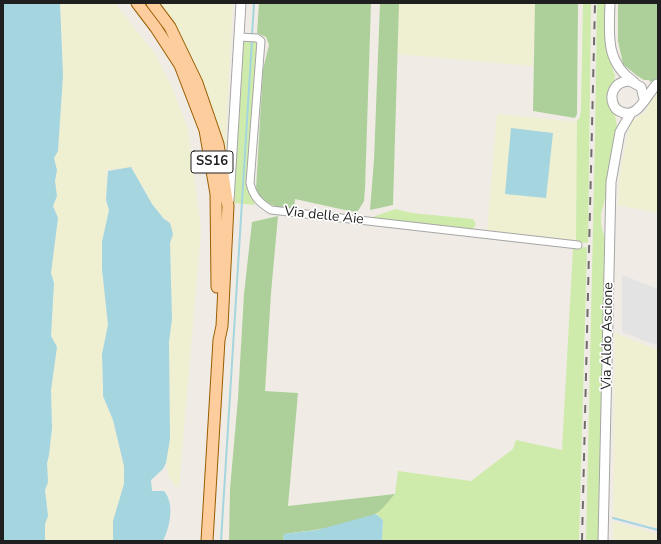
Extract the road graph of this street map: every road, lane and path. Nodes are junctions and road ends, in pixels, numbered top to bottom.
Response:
1 (137, 3) edge
2 (152, 3) edge
3 (241, 3) edge
4 (610, 3) edge
5 (243, 37) junction
6 (616, 65) junction
7 (636, 83) junction
8 (657, 83) edge
9 (617, 85) junction
10 (644, 99) junction
11 (616, 109) junction
12 (631, 113) junction
13 (620, 132) junction
14 (228, 206) junction
15 (578, 245) dead end
16 (219, 340) junction
17 (207, 541) edge
18 (603, 541) edge

1 - 16 main road, SS16
2 - 14 main road, SS16
3 - 5 street
4 - 6 street
5 - 14 street
5 - 15 street, Via delle Aie
6 - 7 street
6 - 9 street
7 - 8 street
7 - 9 street
7 - 10 street
8 - 10 street
9 - 11 street
10 - 12 street
11 - 12 street
11 - 13 street
12 - 13 street
13 - 18 street, Via Aldo Ascione
14 - 16 main road, SS16
16 - 17 main road, SS16

